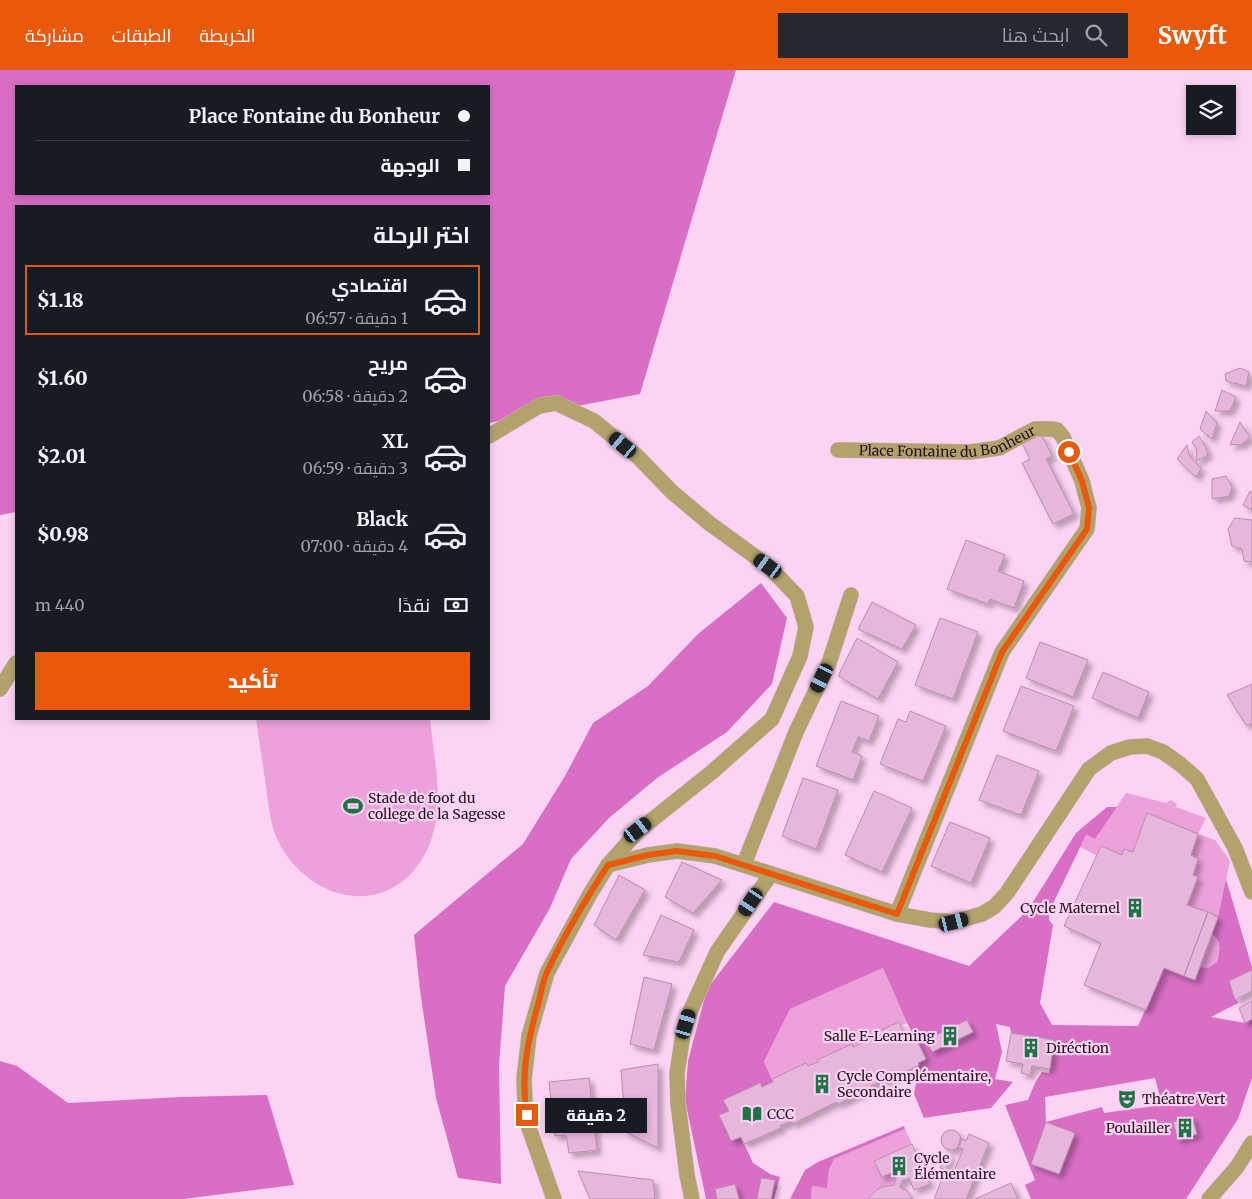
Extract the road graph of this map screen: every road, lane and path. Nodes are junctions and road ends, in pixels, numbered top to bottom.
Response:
1 (490, 435) edge
2 (838, 450) dead end
3 (851, 594) dead end
4 (15, 665) edge
5 (0, 689) edge
6 (744, 864) junction
7 (608, 865) junction
8 (770, 874) junction
9 (1252, 892) edge
10 (897, 914) junction
11 (1252, 1143) edge
12 (554, 1199) edge
13 (692, 1199) edge
14 (1209, 1199) edge

1 - 7 street
2 - 10 street, Place Fontaine du Bonheur
3 - 6 street
4 - 5 street
6 - 7 street
6 - 8 street
7 - 12 street
8 - 10 street
8 - 13 street
9 - 10 street
11 - 14 street

